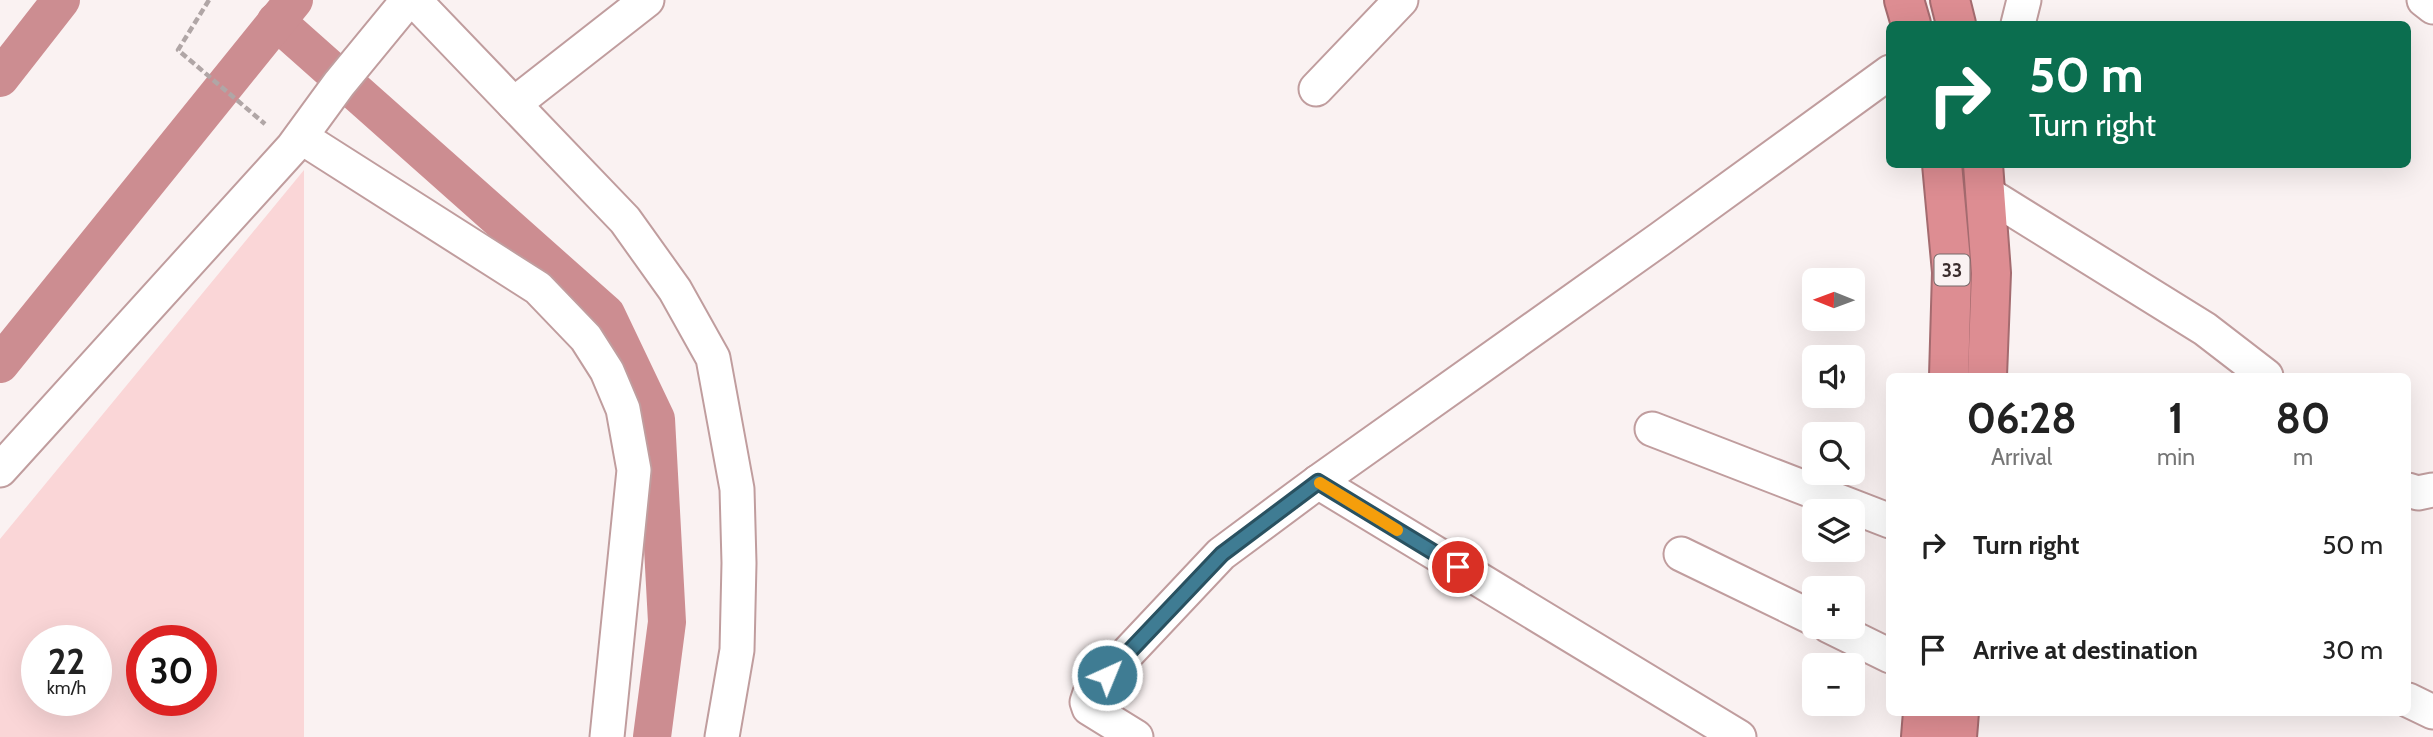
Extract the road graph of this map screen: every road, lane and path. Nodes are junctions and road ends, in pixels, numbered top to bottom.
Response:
1 (209, 0) edge
2 (408, 0) edge
3 (414, 0) edge
4 (647, 0) edge
5 (1401, 0) edge
6 (1904, 0) edge
7 (1950, 0) edge
8 (2024, 0) edge
9 (2424, 0) edge
10 (2433, 7) edge
11 (1910, 21) edge
12 (1955, 21) edge
13 (2019, 21) edge
14 (1886, 75) edge
15 (1315, 89) dead end
16 (514, 104) junction
17 (262, 121) dead end
18 (301, 137) junction
19 (1942, 168) edge
20 (1984, 179) edge
21 (1949, 373) edge
22 (1987, 373) edge
23 (2262, 373) edge
24 (1652, 429) dead end
25 (0, 470) edge
26 (1318, 482) junction
27 (2433, 490) edge
28 (2411, 491) edge
29 (1886, 520) edge
30 (1681, 554) dead end
31 (1802, 614) edge
32 (1855, 639) edge
33 (1886, 654) edge
34 (2411, 701) edge
35 (2433, 712) edge
36 (1923, 716) edge
37 (1959, 716) edge
38 (607, 737) edge
39 (722, 737) edge
40 (1136, 737) edge
41 (1739, 737) edge
42 (1921, 737) edge
43 (1957, 737) edge

1 - 17 path
2 - 18 street
3 - 16 street
4 - 16 street
5 - 15 street
6 - 11 highway
7 - 12 highway
8 - 13 street
9 - 10 street
14 - 26 street
16 - 39 street
18 - 25 street
18 - 38 street
19 - 21 highway, 33
20 - 22 highway, 33
20 - 23 street
24 - 29 street
26 - 40 street
26 - 41 street
27 - 28 street
30 - 31 street
32 - 33 street
34 - 35 street
36 - 42 highway
37 - 43 highway

